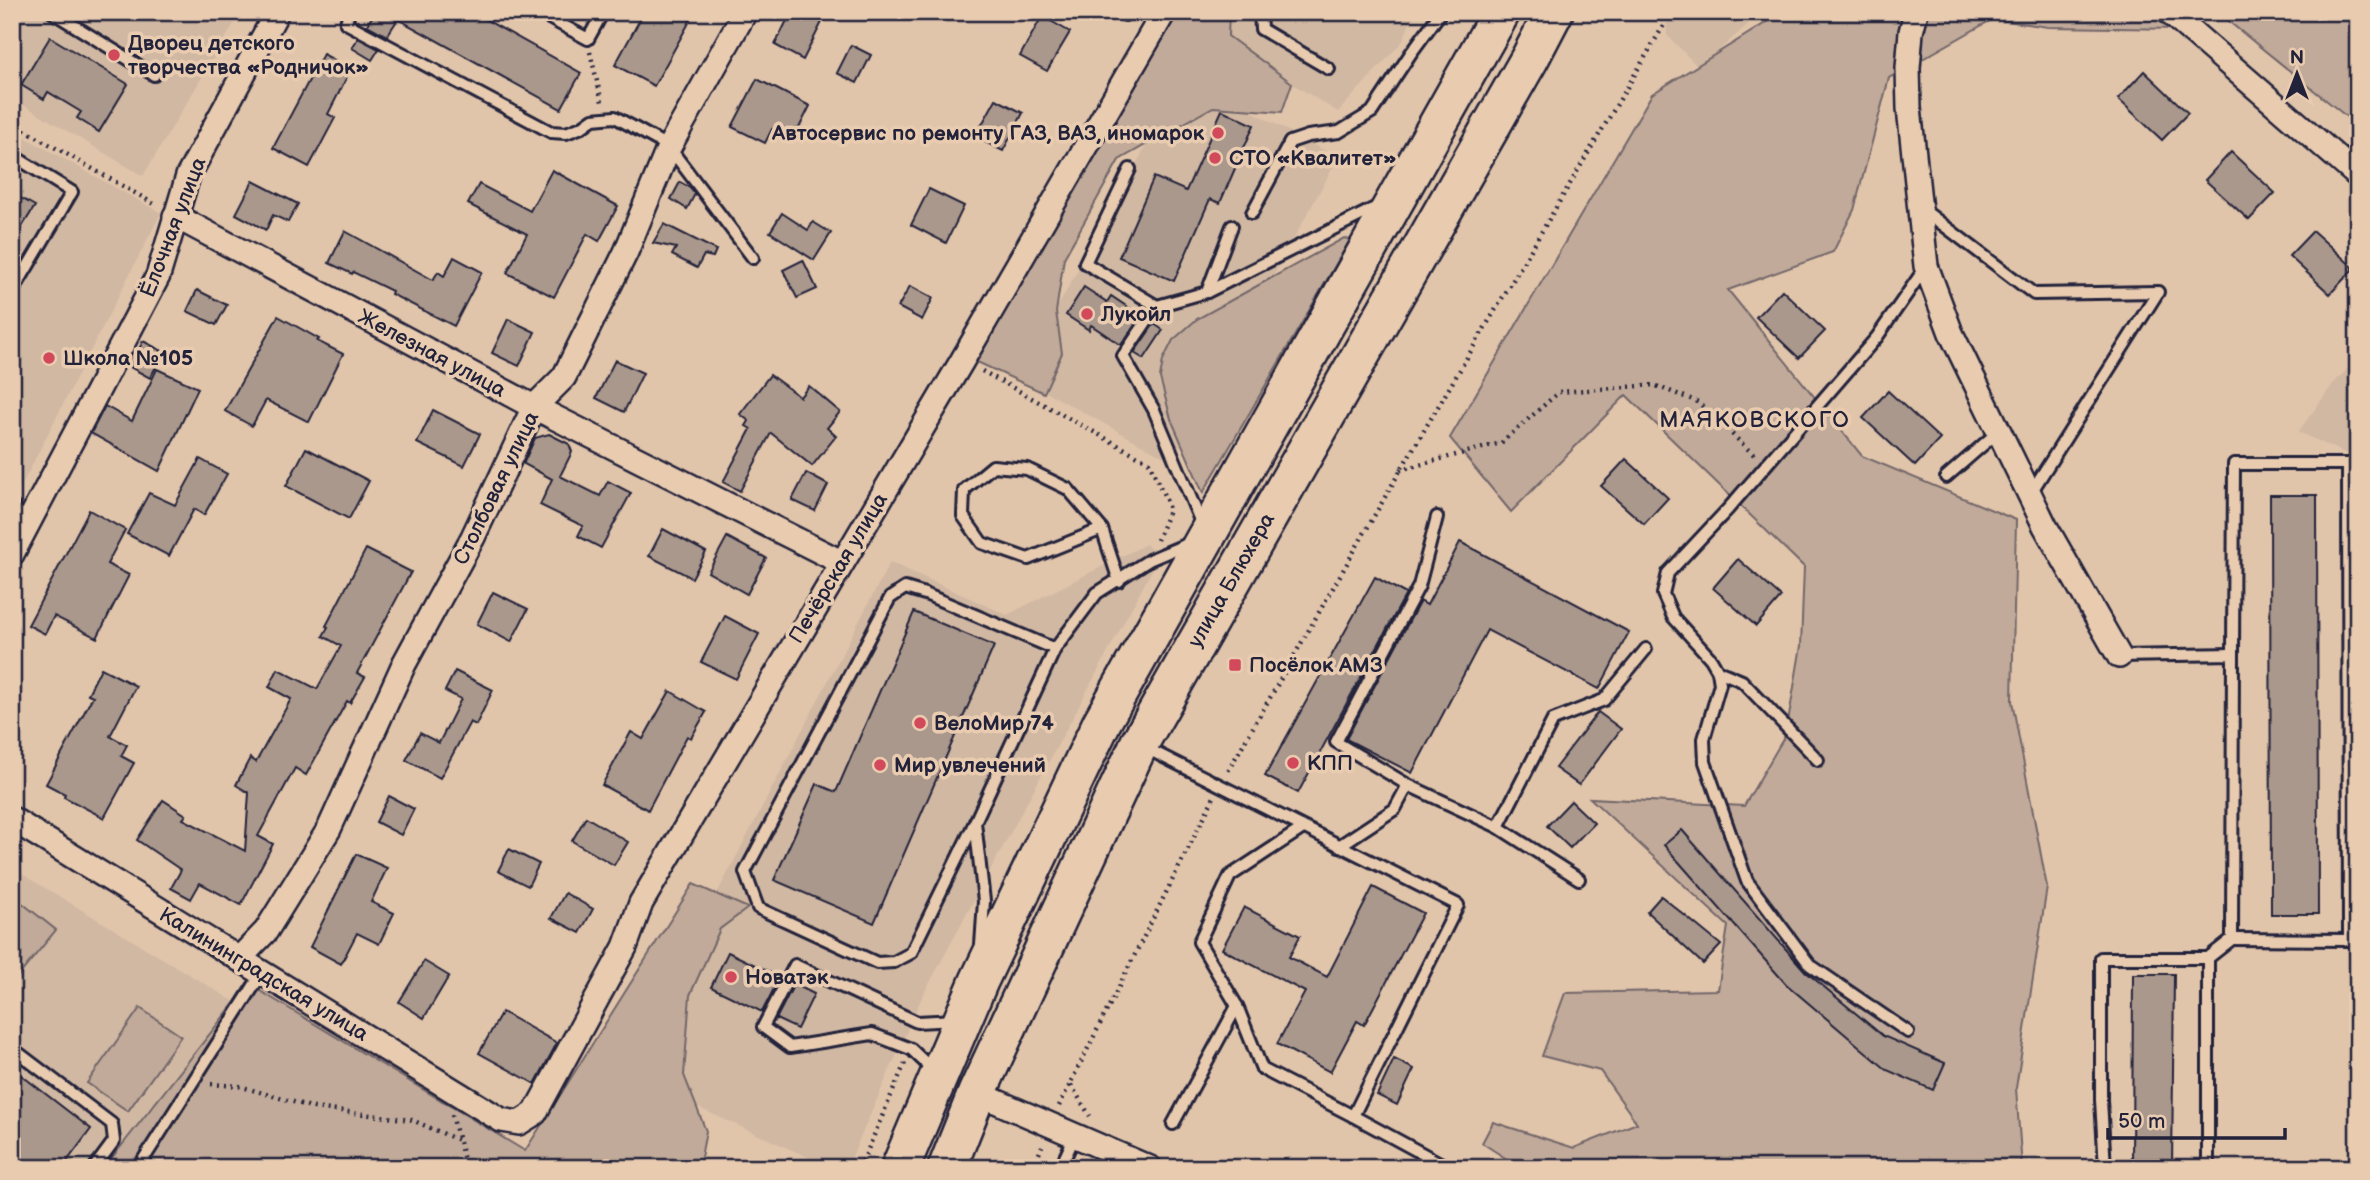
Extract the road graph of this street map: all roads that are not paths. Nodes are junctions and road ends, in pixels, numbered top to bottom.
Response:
1 (52, 12) edge
2 (277, 12) edge
3 (349, 12) edge
4 (538, 12) edge
5 (603, 12) edge
6 (745, 12) edge
7 (1164, 12) edge
8 (1260, 12) edge
9 (1441, 12) edge
10 (1501, 12) edge
11 (1554, 12) edge
12 (1916, 12) edge
13 (2169, 12) edge
14 (1329, 69) dead end
15 (155, 75) dead end
16 (668, 147) junction
17 (12, 155) edge
18 (1130, 169) dead end
19 (2358, 176) edge
20 (1400, 195) junction
21 (1919, 207) junction
22 (1252, 213) dead end
23 (176, 216) junction
24 (1232, 226) dead end
25 (752, 258) dead end
26 (1926, 266) junction
27 (1207, 292) junction
28 (12, 293) edge
29 (1157, 306) junction
30 (534, 407) junction
31 (1999, 431) junction
32 (1946, 477) dead end
33 (2030, 494) junction
34 (12, 505) edge
35 (1437, 517) dead end
36 (29, 524) junction
37 (1102, 529) junction
38 (1206, 536) junction
39 (12, 554) edge
40 (841, 562) junction
41 (1119, 581) junction
42 (1055, 649) junction
43 (1646, 649) dead end
44 (2233, 654) junction
45 (2119, 656) joint
46 (1718, 671) junction
47 (1139, 744) junction
48 (1818, 760) dead end
49 (1408, 785) junction
50 (12, 819) edge
51 (975, 822) junction
52 (1498, 827) junction
53 (1303, 828) junction
54 (1339, 846) junction
55 (1579, 879) dead end
56 (2232, 939) junction
57 (2208, 958) junction
58 (239, 959) junction
59 (262, 973) junction
60 (979, 981) junction
61 (1237, 1006) junction
62 (962, 1020) junction
63 (1908, 1032) dead end
64 (12, 1048) edge
65 (939, 1076) junction
66 (977, 1093) junction
67 (1353, 1116) junction
68 (519, 1123) joint
69 (1173, 1124) dead end
70 (1075, 1136) junction
71 (94, 1168) edge
72 (138, 1168) edge
73 (900, 1168) edge
74 (947, 1168) edge
75 (1060, 1168) edge
76 (1150, 1168) edge
77 (1449, 1168) edge
78 (2105, 1168) edge
79 (2208, 1168) edge

1 - 15 lane
2 - 23 street, Ёлочная улица
3 - 16 lane
4 - 5 lane
6 - 16 street, Столбовая улица
7 - 40 street, Печёрская улица
8 - 14 lane
9 - 22 lane
10 - 20 main road, улица Блюхера
11 - 47 main road, улица Блюхера
12 - 21 street
13 - 19 street
16 - 25 lane
16 - 30 street, Столбовая улица
17 - 28 lane
18 - 29 lane
20 - 27 lane
20 - 38 main road, улица Блюхера
21 - 26 street
21 - 33 lane
23 - 30 street, Железная улица
23 - 36 street, Ёлочная улица
24 - 27 lane
26 - 31 street
26 - 46 lane
27 - 29 lane
29 - 38 lane
30 - 40 street, Железная улица
30 - 58 street, Столбовая улица
31 - 32 lane
31 - 33 street
33 - 45 street
34 - 36 lane
35 - 49 lane
36 - 39 street, Ёлочная улица
37 - 37 lane
37 - 41 lane
38 - 41 lane
38 - 60 main road, улица Блюхера
40 - 68 street, Печёрская улица
41 - 42 lane
42 - 51 lane
42 - 51 lane
43 - 52 lane
44 - 45 lane
44 - 56 lane
44 - 56 lane
46 - 48 lane
46 - 63 lane
47 - 53 lane
47 - 66 main road, улица Блюхера
49 - 52 lane
49 - 54 lane
50 - 58 street, Калининградская улица
51 - 60 lane
52 - 55 lane
53 - 54 lane
53 - 61 lane
54 - 67 lane
56 - 57 lane
57 - 78 lane
57 - 79 lane
58 - 59 street, Калининградская улица
59 - 68 street, Калининградская улица
59 - 72 lane
60 - 62 main road, улица Блюхера
61 - 67 lane
61 - 69 lane
62 - 65 main road, улица Блюхера
62 - 65 lane
64 - 71 lane
65 - 73 main road, улица Блюхера
66 - 70 street
66 - 74 main road, улица Блюхера
67 - 77 lane
70 - 75 lane
70 - 76 street

